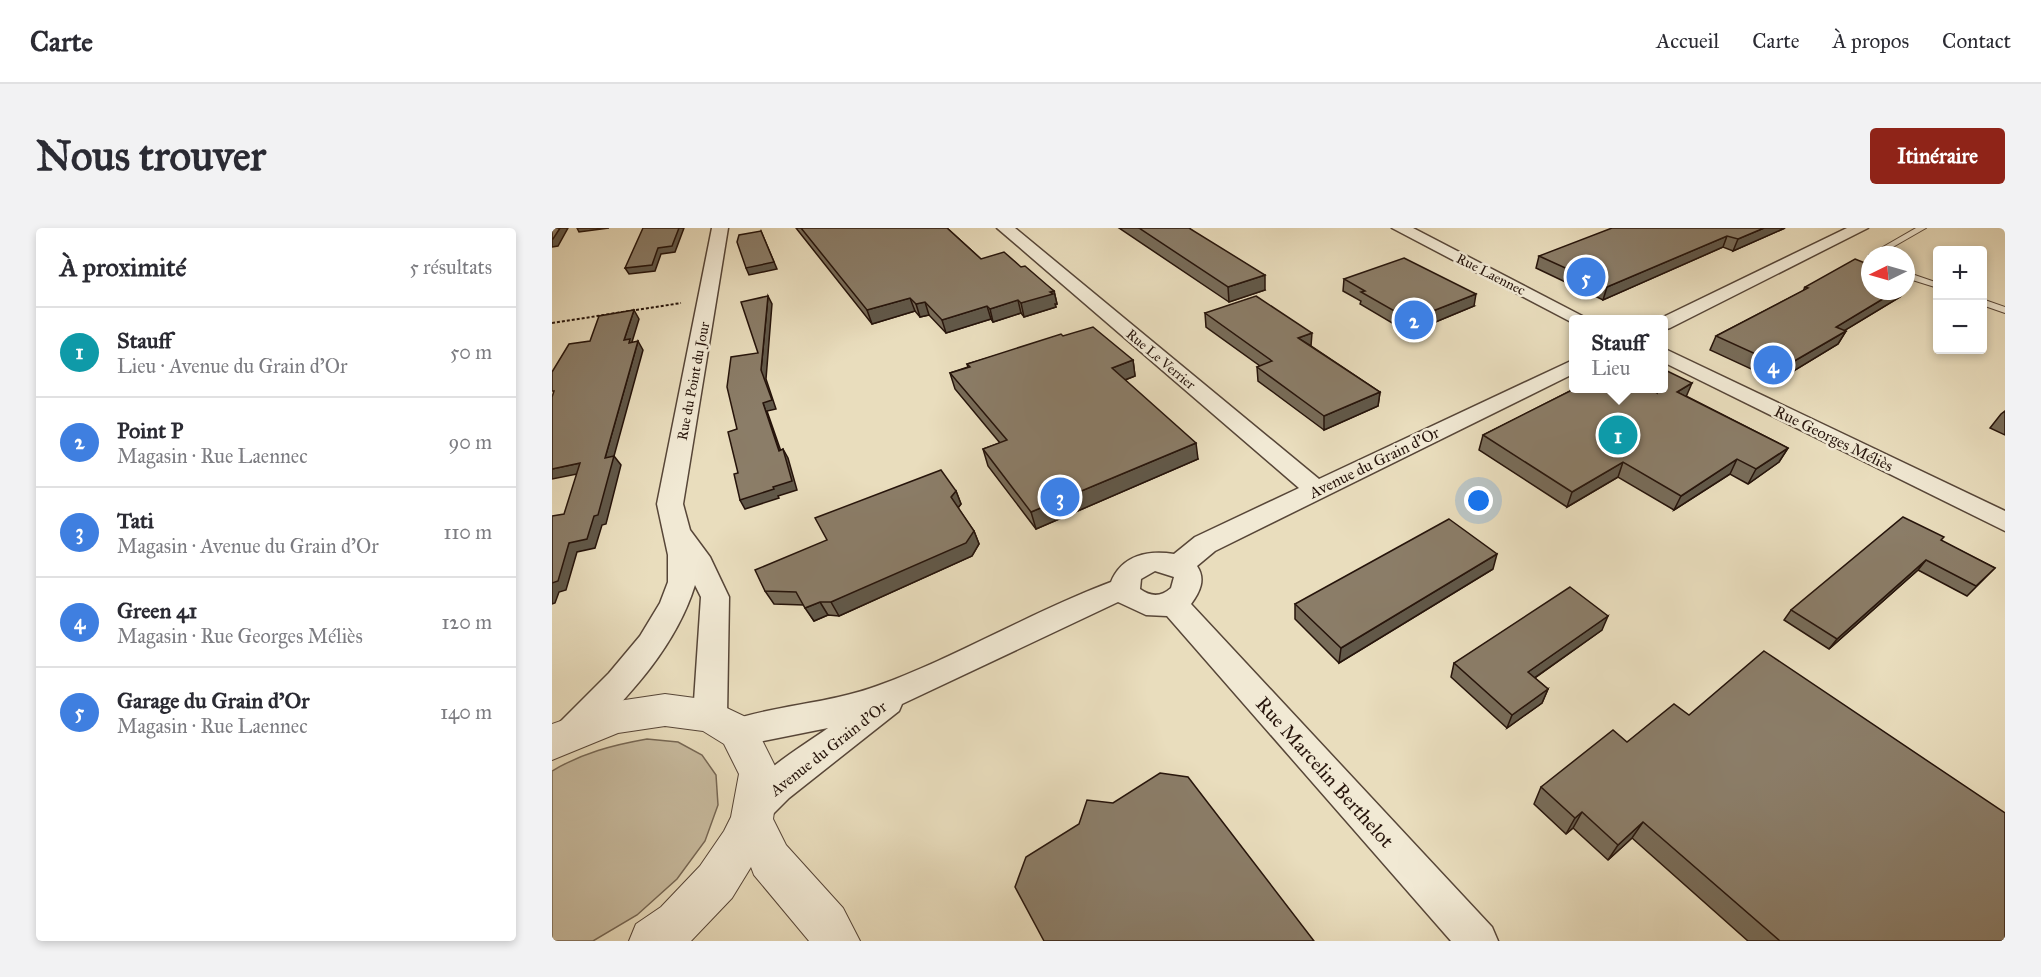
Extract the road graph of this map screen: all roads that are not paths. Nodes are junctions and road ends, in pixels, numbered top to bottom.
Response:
1 (720, 228) edge
2 (1005, 228) edge
3 (1400, 228) edge
4 (1860, 228) edge
5 (1922, 228) edge
6 (1889, 246) edge
7 (1915, 278) edge
8 (1933, 284) edge
9 (1987, 303) edge
10 (2005, 310) edge
11 (1571, 315) edge
12 (1668, 322) edge
13 (1668, 356) edge
14 (1569, 368) edge
15 (1317, 490) junction
16 (2005, 522) edge
17 (678, 533) junction
18 (1179, 565) junction
19 (1125, 588) junction
20 (1173, 603) junction
21 (903, 690) junction
22 (724, 724) junction
23 (561, 738) edge
24 (753, 814) junction
25 (653, 941) edge
26 (836, 941) edge
27 (1478, 941) edge

1 - 17 street, Rue du Point du Jour
2 - 15 street, Rue Le Verrier
3 - 11 street, Rue Laennec
4 - 12 street
5 - 6 lane
7 - 8 lane
9 - 10 lane
13 - 16 street, Rue Georges Méliès
14 - 15 street, Avenue du Grain d'Or
15 - 18 street, Avenue du Grain d'Or
17 - 22 street, Rue du Point du Jour
17 - 23 street, Rue du Point du Jour
18 - 19 street
18 - 20 street
19 - 20 street
19 - 21 street, Avenue du Grain d'Or
20 - 27 street, Rue Marcelin Berthelot
21 - 22 street, Avenue du Grain d'Or
21 - 24 street, Avenue du Grain d'Or
22 - 23 street
22 - 24 street
24 - 25 street
24 - 26 street

